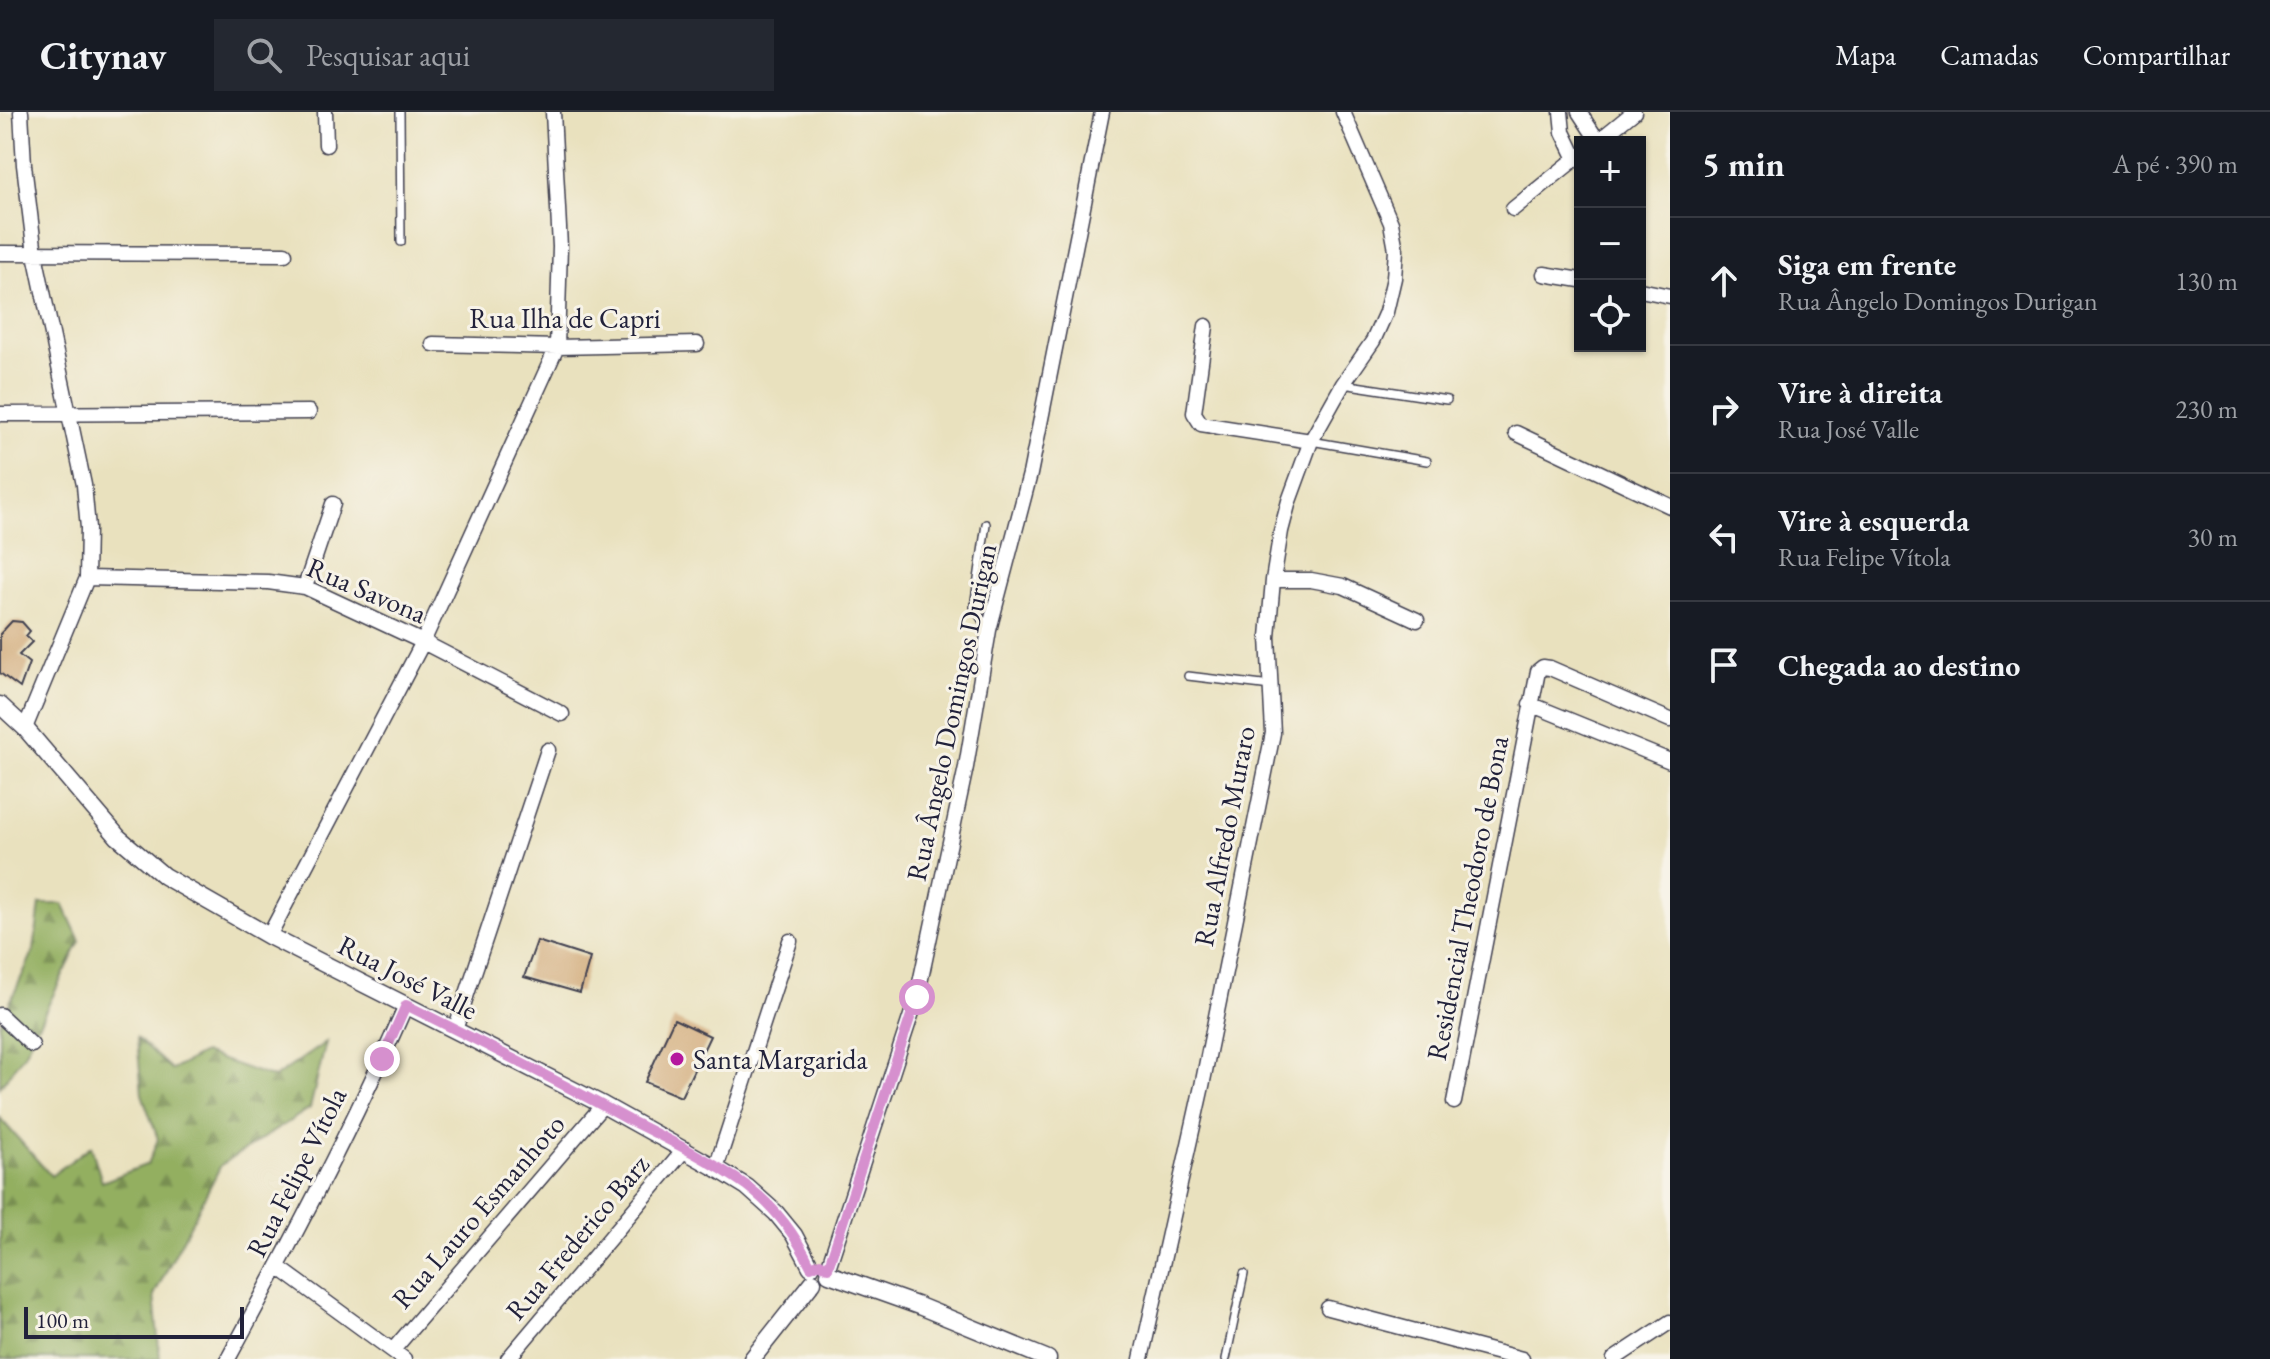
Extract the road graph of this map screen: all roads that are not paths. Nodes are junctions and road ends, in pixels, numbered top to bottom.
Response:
1 (21, 112) edge
2 (325, 112) edge
3 (400, 112) edge
4 (553, 112) edge
5 (1102, 112) edge
6 (1343, 112) edge
7 (1561, 112) edge
8 (1579, 112) edge
9 (1634, 112) edge
10 (1594, 136) edge
11 (1605, 136) edge
12 (326, 145) dead end
13 (1574, 150) edge
14 (1574, 160) edge
15 (1513, 209) dead end
16 (401, 242) dead end
17 (0, 253) edge
18 (35, 254) junction
19 (285, 254) dead end
20 (1544, 274) dead end
21 (1574, 279) edge
22 (1646, 291) edge
23 (1670, 296) edge
24 (1206, 326) dead end
25 (433, 344) dead end
26 (697, 344) dead end
27 (557, 347) junction
28 (1343, 384) junction
29 (1447, 400) dead end
30 (309, 412) dead end
31 (0, 414) edge
32 (70, 415) junction
33 (1516, 433) dead end
34 (1311, 441) junction
35 (1427, 461) dead end
36 (333, 504) dead end
37 (1670, 506) edge
38 (986, 524) dead end
39 (87, 578) junction
40 (1273, 580) junction
41 (305, 587) junction
42 (1417, 620) dead end
43 (989, 630) junction
44 (423, 642) junction
45 (1188, 676) dead end
46 (1271, 686) junction
47 (1530, 704) junction
48 (0, 705) edge
49 (562, 714) dead end
50 (1670, 720) edge
51 (25, 728) junction
52 (548, 750) dead end
53 (1670, 761) edge
54 (269, 936) junction
55 (790, 941) dead end
56 (406, 1005) junction
57 (0, 1015) edge
58 (455, 1030) junction
59 (32, 1045) dead end
60 (1454, 1102) dead end
61 (603, 1105) junction
62 (685, 1149) junction
63 (716, 1168) junction
64 (278, 1267) junction
65 (820, 1273) junction
66 (1244, 1274) dead end
67 (1328, 1308) dead end
68 (1670, 1322) edge
69 (399, 1354) edge
70 (228, 1359) edge
71 (508, 1359) edge
72 (752, 1359) edge
73 (1048, 1359) edge
74 (1141, 1359) edge
75 (1226, 1359) edge
76 (1522, 1359) edge
77 (1614, 1359) edge

1 - 18 street
2 - 12 street
3 - 16 lane
4 - 27 street
5 - 43 street, Rua Ângelo Domingos Durigan
6 - 28 street, Rua Alfredo Muraro
7 - 13 street
8 - 10 street
9 - 11 street
14 - 15 street
17 - 18 street
18 - 19 street
18 - 32 street
20 - 21 street
22 - 23 street
24 - 34 street
25 - 27 street, Rua Ilha de Capri
26 - 27 street, Rua Ilha de Capri
27 - 44 street
28 - 29 lane
28 - 34 street, Rua Alfredo Muraro
30 - 32 street
31 - 32 street
32 - 39 street
33 - 37 street
34 - 35 lane
34 - 40 street, Rua Alfredo Muraro
36 - 41 street
38 - 43 lane
39 - 41 street, Rua Savona
39 - 51 street
40 - 42 street
40 - 46 street, Rua Alfredo Muraro
41 - 44 street, Rua Savona
43 - 65 street, Rua Ângelo Domingos Durigan
44 - 49 street, Rua Savona
44 - 54 street
45 - 46 lane
46 - 74 street, Rua Alfredo Muraro
47 - 50 street, Residencial Theodoro de Bona
47 - 53 street, Residencial Theodoro de Bona
47 - 60 street, Residencial Theodoro de Bona
48 - 51 street, Rua José Valle
51 - 54 street, Rua José Valle
52 - 58 street
54 - 56 street, Rua José Valle
55 - 63 street
56 - 58 street, Rua José Valle
56 - 64 street, Rua Felipe Vítola
57 - 59 street
58 - 61 street, Rua José Valle
61 - 62 street, Rua José Valle
61 - 69 street, Rua Lauro Esmanhoto
62 - 63 street, Rua José Valle
62 - 71 street, Rua Frederico Barz
63 - 65 street, Rua José Valle
64 - 69 street
64 - 70 street, Rua Felipe Vítola
65 - 72 street, Rua Ângelo Domingos Durigan
65 - 73 street
66 - 75 lane
67 - 76 street
68 - 77 street

